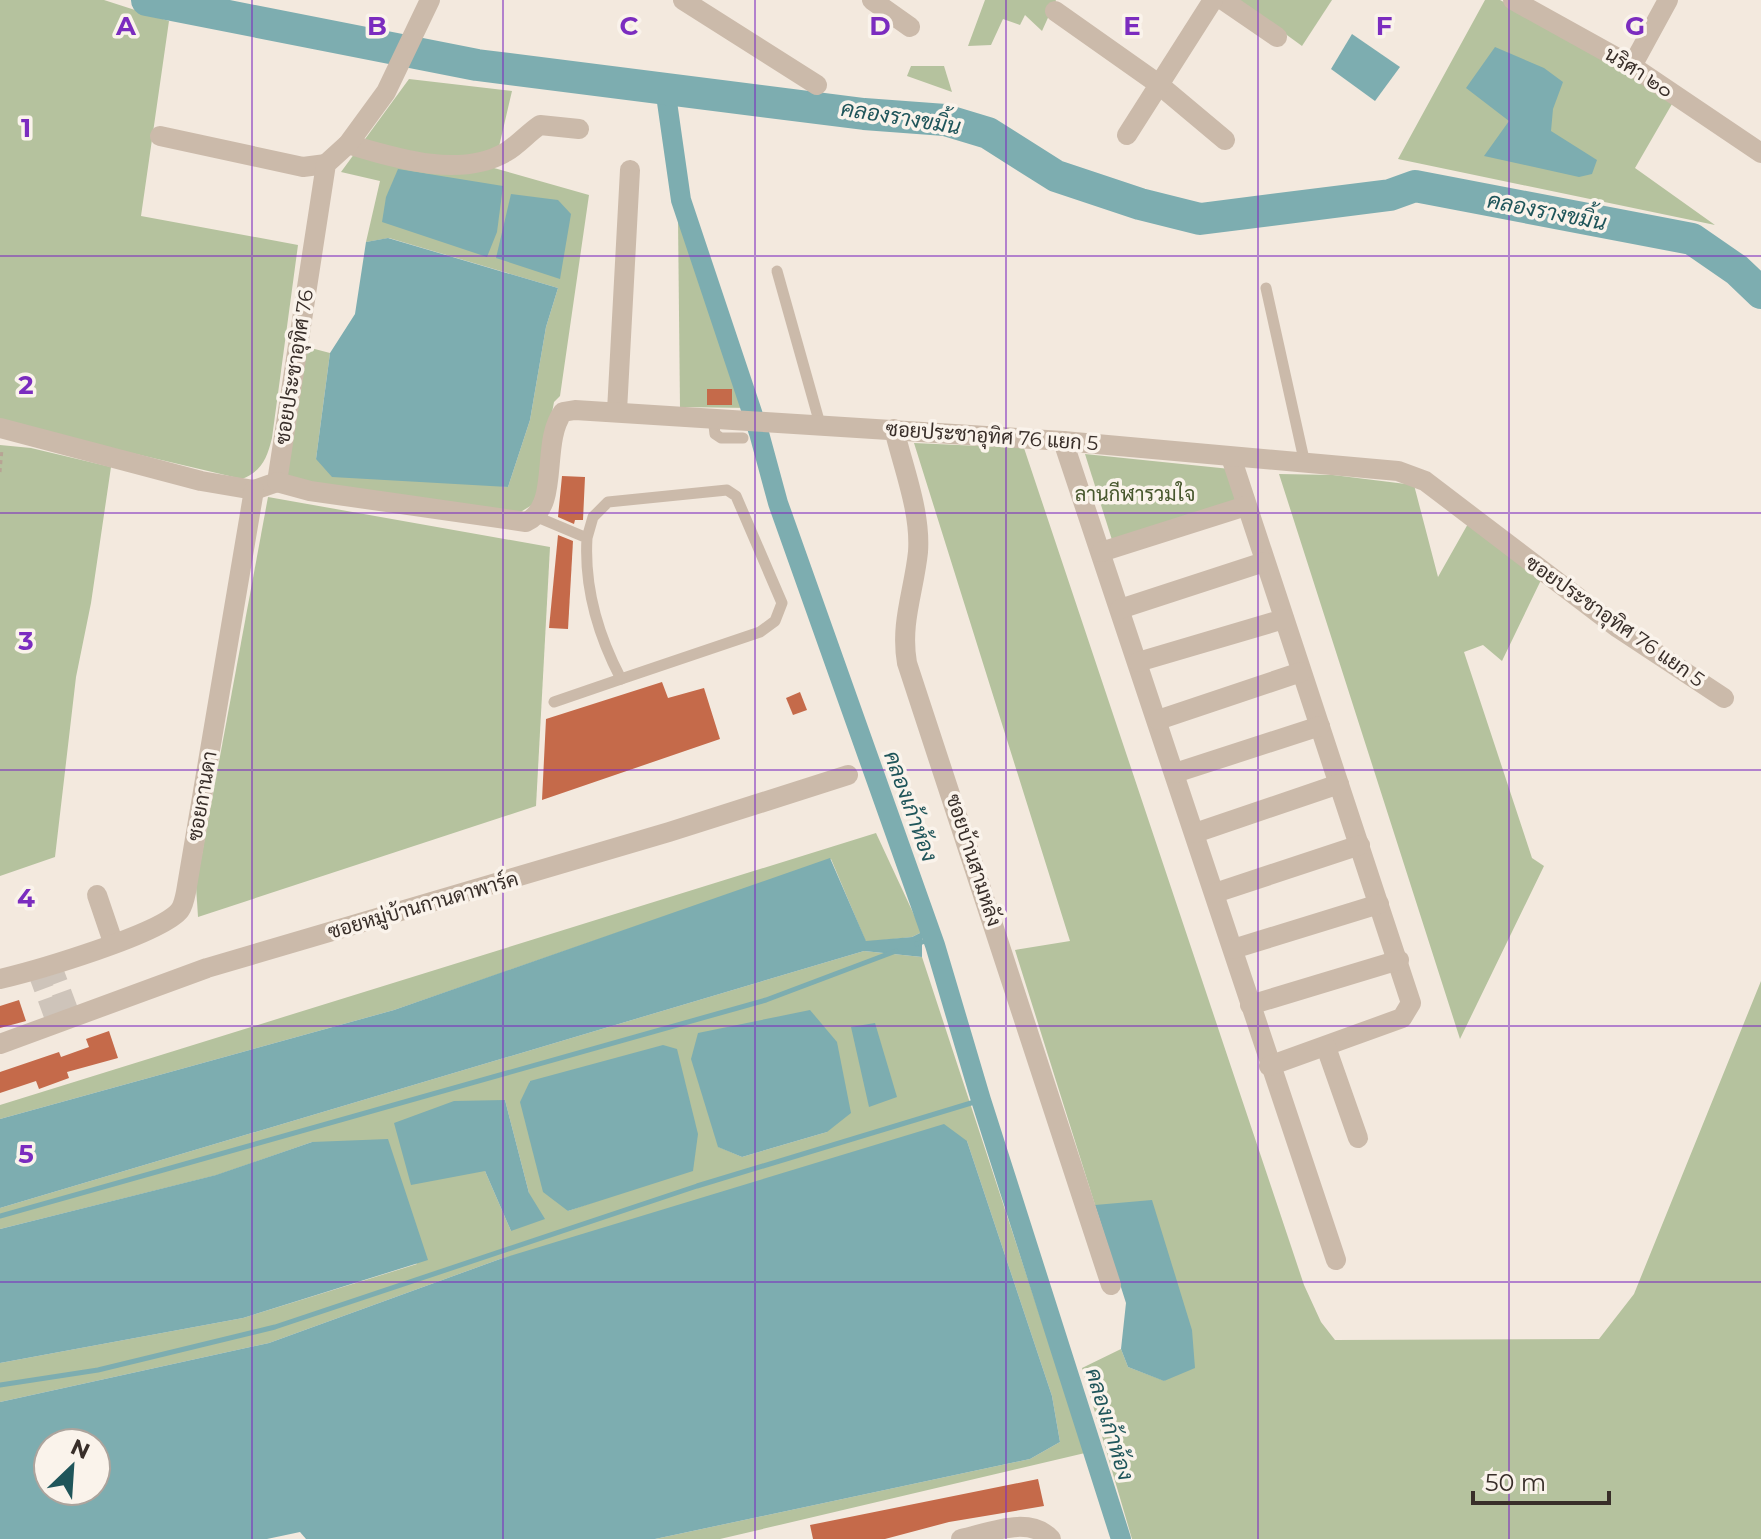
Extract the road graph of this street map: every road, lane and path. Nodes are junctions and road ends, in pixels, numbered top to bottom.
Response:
1 (430, 0) edge
2 (683, 0) edge
3 (872, 0) edge
4 (1213, 0) edge
5 (1223, 0) edge
6 (1513, 0) edge
7 (1668, 0) edge
8 (1055, 11) dead end
9 (910, 27) dead end
10 (1277, 37) dead end
11 (1632, 66) junction
12 (1157, 83) junction
13 (817, 85) dead end
14 (579, 129) dead end
15 (1127, 135) dead end
16 (160, 136) dead end
17 (1225, 140) dead end
18 (348, 144) junction
19 (1761, 153) edge
20 (326, 164) junction
21 (630, 170) dead end
22 (777, 271) dead end
23 (1266, 288) dead end
24 (617, 411) junction
25 (820, 424) junction
26 (2, 428) edge
27 (894, 429) junction
28 (1063, 441) junction
29 (1231, 457) junction
30 (1305, 464) junction
31 (0, 472) edge
32 (277, 482) junction
33 (254, 490) junction
34 (1246, 506) junction
35 (537, 517) junction
36 (587, 538) junction
37 (1101, 552) junction
38 (1264, 562) junction
39 (1120, 609) junction
40 (1284, 619) junction
41 (1138, 662) junction
42 (1301, 672) junction
43 (621, 679) junction
44 (1724, 698) dead end
45 (554, 702) dead end
46 (1158, 720) junction
47 (1320, 726) junction
48 (1175, 773) junction
49 (848, 775) dead end
50 (1339, 784) junction
51 (1195, 833) junction
52 (1360, 845) junction
53 (1215, 893) junction
54 (97, 895) dead end
55 (1379, 904) junction
56 (113, 942) junction
57 (1233, 949) junction
58 (1399, 960) junction
59 (0, 979) edge
60 (1250, 1005) junction
61 (0, 1044) edge
62 (1326, 1047) junction
63 (1269, 1066) junction
64 (1358, 1138) dead end
65 (1336, 1260) dead end
66 (1111, 1285) dead end
67 (961, 1539) edge
68 (1051, 1539) edge

1 - 18 street
2 - 13 street
3 - 9 street
4 - 12 street
5 - 10 street
6 - 11 street, นริศา ๒๐
7 - 11 street
8 - 12 street
11 - 19 street, นริศา ๒๐
12 - 15 street
12 - 17 street
14 - 18 street
16 - 20 street
18 - 20 street
20 - 32 street, ซอยประชาอุทิศ 76
21 - 24 street
22 - 25 lane
23 - 30 lane
24 - 25 street, ซอยประชาอุทิศ 76 แยก 5
24 - 35 street, ซอยประชาอุทิศ 76 แยก 5
25 - 27 street, ซอยประชาอุทิศ 76 แยก 5
26 - 31 path
26 - 33 street
27 - 28 street, ซอยประชาอุทิศ 76 แยก 5
27 - 66 street, ซอยบ้านสามหลัง
28 - 29 street, ซอยประชาอุทิศ 76 แยก 5
28 - 37 street
29 - 30 street, ซอยประชาอุทิศ 76 แยก 5
29 - 34 street
30 - 44 street, ซอยประชาอุทิศ 76 แยก 5
32 - 33 street
32 - 35 street
33 - 56 street, ซอยกานดา
34 - 37 street
34 - 38 street
35 - 36 lane
36 - 43 lane
36 - 43 lane
37 - 39 street
38 - 39 street
38 - 40 street
39 - 41 street
40 - 41 street
40 - 42 street
41 - 46 street
42 - 46 street
42 - 47 street
43 - 45 lane
46 - 48 street
47 - 48 street
47 - 50 street
48 - 51 street
49 - 61 street, ซอยหมู่บ้านกานดาพาร์ค
50 - 51 street
50 - 52 street
51 - 53 street
52 - 53 street
52 - 55 street
53 - 57 street
54 - 56 street
55 - 57 street
55 - 58 street
56 - 59 street, ซอยกานดา
57 - 60 street
58 - 60 street
58 - 62 street
60 - 63 street
62 - 63 street
62 - 64 street
63 - 65 street
67 - 68 street

